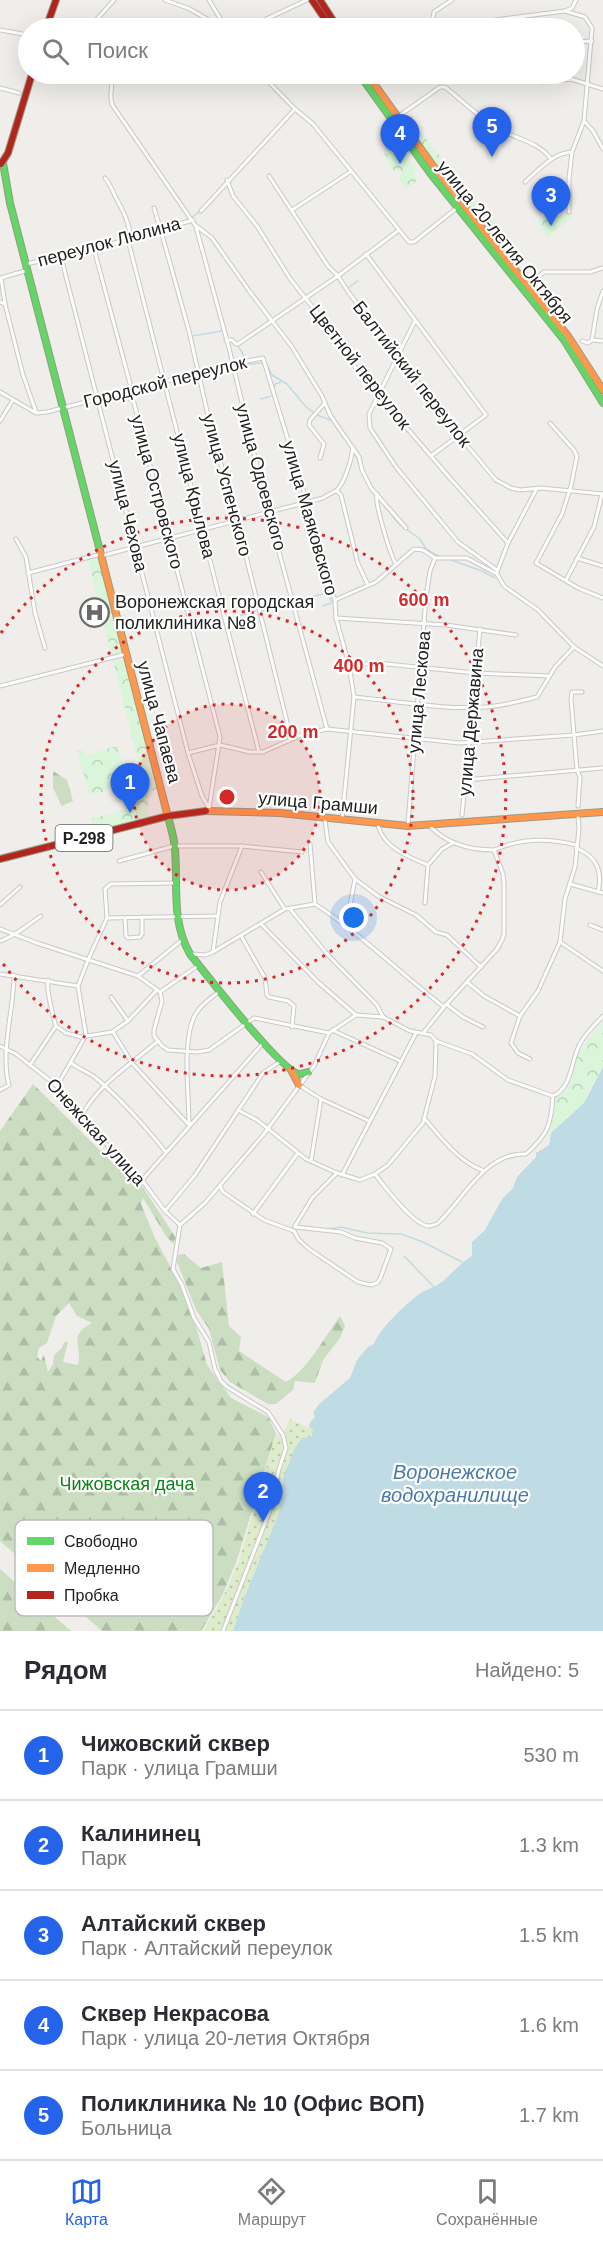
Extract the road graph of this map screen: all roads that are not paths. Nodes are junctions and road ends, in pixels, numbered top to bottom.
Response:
1 (56, 0) edge
2 (114, 0) edge
3 (165, 0) edge
4 (209, 0) edge
5 (307, 0) edge
6 (312, 0) edge
7 (320, 0) edge
8 (452, 0) edge
9 (576, 0) edge
10 (565, 11) junction
11 (523, 16) joint
12 (50, 18) edge
13 (98, 18) edge
14 (206, 18) edge
15 (219, 18) edge
16 (268, 18) edge
17 (324, 18) edge
18 (332, 18) edge
19 (433, 18) edge
20 (509, 18) edge
21 (0, 30) edge
22 (18, 33) edge
23 (585, 41) edge
24 (592, 41) junction
25 (29, 84) edge
26 (113, 84) edge
27 (271, 84) edge
28 (366, 84) edge
29 (374, 84) edge
30 (586, 84) junction
31 (0, 88) edge
32 (603, 89) edge
33 (19, 93) dead end
34 (295, 109) junction
35 (397, 117) junction
36 (584, 121) junction
37 (603, 149) edge
38 (572, 152) junction
39 (551, 159) junction
40 (1, 164) edge
41 (350, 172) junction
42 (269, 176) dead end
43 (105, 178) dead end
44 (227, 180) junction
45 (525, 182) dead end
46 (0, 184) edge
47 (7, 193) junction
48 (459, 206) junction
49 (154, 208) dead end
50 (201, 210) dead end
51 (292, 210) junction
52 (569, 212) dead end
53 (193, 220) junction
54 (195, 225) junction
55 (399, 230) junction
56 (161, 231) junction
57 (130, 239) junction
58 (94, 249) junction
59 (366, 254) junction
60 (61, 257) junction
61 (27, 267) junction
62 (603, 268) edge
63 (338, 276) junction
64 (1, 278) edge
65 (526, 286) junction
66 (603, 291) edge
67 (305, 297) junction
68 (0, 302) edge
69 (5, 304) junction
70 (272, 320) junction
71 (415, 321) junction
72 (226, 340) junction
73 (592, 340) junction
74 (582, 341) dead end
75 (603, 341) edge
76 (398, 356) junction
77 (265, 361) joint
78 (232, 364) junction
79 (198, 373) junction
80 (165, 382) junction
81 (603, 390) edge
82 (132, 391) junction
83 (0, 392) edge
84 (118, 394) junction
85 (377, 394) junction
86 (98, 399) junction
87 (13, 400) junction
88 (325, 403) junction
89 (603, 403) edge
90 (63, 408) junction
91 (36, 413) junction
92 (0, 421) edge
93 (550, 423) dead end
94 (459, 436) junction
95 (352, 447) junction
96 (431, 456) junction
97 (320, 458) dead end
98 (538, 488) junction
99 (569, 490) junction
100 (336, 491) junction
101 (377, 494) junction
102 (603, 494) edge
103 (307, 502) junction
104 (270, 513) junction
105 (236, 520) junction
106 (202, 528) junction
107 (406, 528) dead end
108 (169, 538) junction
109 (16, 539) dead end
110 (508, 543) junction
111 (136, 547) junction
112 (101, 555) junction
113 (435, 558) junction
114 (577, 558) junction
115 (396, 564) junction
116 (603, 566) edge
117 (497, 572) junction
118 (28, 573) junction
119 (566, 580) junction
120 (368, 585) junction
121 (603, 598) edge
122 (335, 600) junction
123 (336, 618) junction
124 (425, 624) junction
125 (480, 629) junction
126 (516, 635) dead end
127 (574, 647) junction
128 (45, 648) dead end
129 (126, 654) junction
130 (348, 664) junction
131 (603, 666) edge
132 (420, 668) junction
133 (475, 673) junction
134 (550, 676) junction
135 (0, 686) edge
136 (582, 693) dead end
137 (354, 697) junction
138 (418, 703) junction
139 (472, 707) junction
140 (327, 729) junction
141 (603, 731) edge
142 (350, 733) junction
143 (574, 735) junction
144 (415, 739) junction
145 (289, 741) junction
146 (469, 743) junction
147 (220, 744) junction
148 (259, 752) junction
149 (188, 753) junction
150 (603, 768) edge
151 (577, 770) junction
152 (465, 780) junction
153 (578, 806) dead end
154 (209, 810) junction
155 (603, 812) edge
156 (578, 814) junction
157 (462, 815) dead end
158 (168, 816) junction
159 (325, 818) junction
160 (342, 819) junction
161 (378, 823) junction
162 (429, 825) junction
163 (408, 826) junction
164 (453, 843) junction
165 (310, 844) dead end
166 (174, 846) junction
167 (242, 846) junction
168 (576, 846) junction
169 (494, 850) junction
170 (302, 852) dead end
171 (0, 859) edge
172 (119, 861) dead end
173 (428, 865) junction
174 (261, 872) dead end
175 (355, 879) junction
176 (176, 883) junction
177 (570, 884) junction
178 (20, 887) dead end
179 (601, 893) edge
180 (425, 903) dead end
181 (315, 904) junction
182 (0, 905) edge
183 (287, 909) junction
184 (41, 916) dead end
185 (177, 916) junction
186 (218, 916) junction
187 (142, 917) junction
188 (107, 918) junction
189 (125, 918) junction
190 (354, 920) dead end
191 (262, 924) junction
192 (590, 925) dead end
193 (0, 928) edge
194 (603, 930) edge
195 (17, 935) junction
196 (241, 936) junction
197 (182, 940) junction
198 (0, 941) edge
199 (560, 942) junction
200 (213, 952) junction
201 (190, 954) junction
202 (88, 960) junction
203 (198, 965) junction
204 (481, 967) junction
205 (603, 972) edge
206 (0, 974) edge
207 (14, 975) junction
208 (138, 976) junction
209 (48, 981) junction
210 (467, 982) junction
211 (78, 986) junction
212 (158, 991) junction
213 (220, 991) junction
214 (111, 997) dead end
215 (445, 1005) junction
216 (356, 1016) junction
217 (520, 1016) junction
218 (603, 1016) edge
219 (383, 1017) junction
220 (128, 1021) junction
221 (246, 1024) junction
222 (57, 1026) junction
223 (292, 1027) junction
224 (483, 1027) dead end
225 (330, 1031) junction
226 (112, 1032) junction
227 (424, 1032) junction
228 (416, 1033) junction
229 (86, 1035) junction
230 (158, 1041) junction
231 (436, 1041) junction
232 (263, 1043) junction
233 (0, 1046) edge
234 (8, 1051) junction
235 (188, 1052) junction
236 (0, 1056) edge
237 (530, 1059) dead end
238 (281, 1061) junction
239 (400, 1061) junction
240 (72, 1063) junction
241 (132, 1063) junction
242 (30, 1065) junction
243 (291, 1070) junction
244 (308, 1072) junction
245 (299, 1085) junction
246 (57, 1086) junction
247 (104, 1087) junction
248 (0, 1090) edge
249 (553, 1096) junction
250 (321, 1099) junction
251 (238, 1110) junction
252 (82, 1115) junction
253 (424, 1118) junction
254 (369, 1121) junction
255 (189, 1125) junction
256 (268, 1129) junction
257 (166, 1152) junction
258 (298, 1153) junction
259 (311, 1161) junction
260 (484, 1171) junction
261 (337, 1173) junction
262 (375, 1174) junction
263 (342, 1175) junction
264 (142, 1180) junction
265 (220, 1186) junction
266 (165, 1211) junction
267 (253, 1214) junction
268 (180, 1225) junction
269 (294, 1229) junction
270 (223, 1631) edge

1 - 12 main road
2 - 13 street
3 - 14 street
4 - 15 street
5 - 16 street
6 - 17 main road
7 - 18 main road
8 - 19 street
9 - 10 street
10 - 11 street
10 - 24 street
11 - 20 street
21 - 22 street
23 - 24 street
24 - 30 street
25 - 40 main road
26 - 53 street, улица Одоевского
27 - 34 street
28 - 48 main road, улица 20-летия Октября
29 - 35 main road, улица 20-летия Октября
30 - 32 street
30 - 36 street
31 - 33 street
34 - 41 street
34 - 44 street
35 - 39 street
35 - 48 main road, улица 20-летия Октября
36 - 37 street
36 - 38 street
38 - 39 street
38 - 52 street
39 - 45 street
40 - 47 main road, улица Чапаева
41 - 51 street
41 - 55 street
42 - 51 street, Балтийский переулок
43 - 57 street, улица Крылова
44 - 50 street
44 - 67 street, Цветной переулок
46 - 47 main road, улица Чапаева
47 - 61 main road, улица Чапаева
48 - 55 street
48 - 65 main road, улица 20-летия Октября
49 - 56 street, улица Успенского
51 - 63 street, Балтийский переулок
53 - 54 street, улица Одоевского
53 - 56 street, переулок Люлина
54 - 70 street
54 - 72 street, улица Одоевского
55 - 59 street, Городской переулок
56 - 57 street, переулок Люлина
56 - 79 street, улица Успенского
57 - 58 street, переулок Люлина
57 - 80 street, улица Крылова
58 - 60 street, переулок Люлина
58 - 82 street, улица Островского
59 - 63 street, Городской переулок
59 - 71 street
60 - 61 street, переулок Люлина
60 - 86 street, улица Чехова
61 - 64 street, переулок Люлина
61 - 90 main road, улица Чапаева
62 - 65 street
63 - 67 street, Городской переулок
63 - 76 street, Балтийский переулок
64 - 69 street
65 - 81 main road, улица 20-летия Октября
65 - 89 main road, улица 20-летия Октября
66 - 73 street
67 - 70 street, Городской переулок
67 - 85 street, Цветной переулок
68 - 69 street
69 - 91 street
70 - 72 street, Городской переулок
70 - 88 street
71 - 76 street
71 - 94 street
72 - 78 street, улица Одоевского
73 - 74 street
73 - 75 street
76 - 85 street
76 - 94 street, Балтийский переулок
77 - 78 street, Городской переулок
77 - 103 street, улица Маяковского
78 - 79 street, Городской переулок
78 - 104 street, улица Одоевского
79 - 80 street, Городской переулок
79 - 105 street, улица Успенского
80 - 82 street, Городской переулок
80 - 106 street, улица Крылова
82 - 84 street, Городской переулок
83 - 87 street
84 - 86 street, Городской переулок
84 - 108 street, улица Островского
85 - 96 street, Цветной переулок
85 - 117 street
86 - 90 street, Городской переулок
86 - 111 street, улица Чехова
87 - 91 street
87 - 92 street
88 - 95 street
88 - 97 street
90 - 91 street, Городской переулок
90 - 112 main road, улица Чапаева
93 - 99 street
94 - 96 street
94 - 98 street, Балтийский переулок
95 - 100 street
95 - 101 street
96 - 110 street, Цветной переулок
98 - 99 street, Балтийский переулок
98 - 110 street
99 - 102 street, Балтийский переулок
99 - 119 street
100 - 103 street
100 - 120 street
101 - 107 street
101 - 115 street
102 - 114 street
103 - 104 street
103 - 122 street, улица Маяковского
104 - 105 street
104 - 140 street, улица Одоевского
105 - 106 street
105 - 145 street, улица Успенского
106 - 108 street
106 - 148 street, улица Крылова
108 - 111 street
108 - 147 street, улица Островского
109 - 118 street
110 - 117 street
111 - 112 street
111 - 149 street, улица Чехова
112 - 118 street
112 - 129 main road, улица Чапаева
113 - 115 street
113 - 117 street
113 - 124 street, улица Лескова
114 - 116 street
114 - 119 street
115 - 120 street
117 - 127 street
118 - 128 street
119 - 121 street
120 - 122 street
122 - 123 street, улица Маяковского
123 - 124 street
123 - 130 street, улица Маяковского
124 - 125 street
124 - 132 street, улица Лескова
125 - 126 street
125 - 133 street, улица Державина
127 - 131 street
127 - 134 street
129 - 135 street
129 - 158 main road, улица Чапаева
130 - 132 street
130 - 137 street, улица Маяковского
132 - 133 street
132 - 138 street, улица Лескова
133 - 134 street
133 - 139 street, улица Державина
134 - 139 street
136 - 143 street
137 - 138 street
137 - 142 street, улица Маяковского
138 - 139 street
138 - 144 street, улица Лескова
139 - 146 street, улица Державина
140 - 142 street
140 - 145 street
141 - 143 street
142 - 144 street
142 - 160 street, улица Маяковского
143 - 146 street
143 - 151 street
144 - 146 street
144 - 163 street, улица Лескова
145 - 148 street
146 - 152 street, улица Державина
147 - 148 street
147 - 149 street
147 - 154 street, улица Островского
149 - 154 street, улица Чехова
150 - 151 street
151 - 152 street
151 - 153 street
152 - 157 street, улица Державина
154 - 158 main road, улица Грамши / Р-298
154 - 159 main road, улица Грамши / Р-298
155 - 156 main road, улица Грамши / Р-298
156 - 162 main road, улица Грамши / Р-298
156 - 168 street
158 - 166 main road, улица Чапаева
158 - 171 main road, улица Грамши / Р-298
159 - 160 main road, улица Грамши / Р-298
159 - 175 street
160 - 161 main road, улица Грамши / Р-298
161 - 163 main road, улица Грамши / Р-298
161 - 173 street
162 - 163 main road, улица Грамши / Р-298
162 - 164 street
164 - 169 street
164 - 173 street
165 - 181 street
166 - 167 street
166 - 172 street
166 - 176 main road, улица Чапаева
167 - 170 street
167 - 186 street
168 - 169 street
168 - 177 street
168 - 179 street
169 - 204 street
173 - 180 street
174 - 183 street
175 - 190 street
175 - 204 street
176 - 185 main road, улица Чапаева
176 - 188 street
177 - 179 street
177 - 199 street
178 - 182 street
181 - 183 street
181 - 215 street
183 - 191 street
183 - 219 street
184 - 195 street
185 - 186 street
185 - 187 street
185 - 197 main road, улица Чапаева
186 - 200 street
187 - 189 street
187 - 189 street
188 - 189 street
188 - 202 street
191 - 196 street
191 - 216 street
192 - 194 street
193 - 195 street
195 - 198 street
195 - 202 street
196 - 200 street
196 - 223 street
197 - 201 main road, улица Чапаева
197 - 208 street
199 - 205 street
199 - 217 street
200 - 201 street
201 - 203 main road, улица Чапаева
202 - 208 street
202 - 211 street
203 - 212 street
203 - 213 main road, улица Чапаева
204 - 210 street
206 - 207 street
207 - 209 street
207 - 234 street
208 - 212 street
209 - 211 street
209 - 222 street
210 - 215 street
210 - 217 street
211 - 229 street
212 - 220 street
212 - 230 street
213 - 221 main road, улица Чапаева
213 - 235 street
214 - 220 street
215 - 224 street
215 - 227 street
216 - 219 street
216 - 225 street
217 - 237 street
218 - 249 street
219 - 228 street
220 - 226 street
221 - 223 street
221 - 232 main road, улица Чапаева
221 - 235 street
222 - 229 street
222 - 242 street
223 - 225 street
225 - 239 street
225 - 244 street
226 - 229 street
226 - 241 street
227 - 228 street
227 - 231 street
228 - 239 street
229 - 240 street
230 - 235 street
230 - 241 street
231 - 249 street
231 - 253 street
232 - 238 main road, улица Чапаева
232 - 255 street
233 - 234 street, Онежская улица
234 - 236 street
234 - 242 street, Онежская улица
234 - 248 street
235 - 255 street
238 - 243 main road, улица Чапаева
238 - 251 street
239 - 254 street
240 - 246 street
240 - 247 street
241 - 247 street
241 - 255 street
242 - 246 street, Онежская улица
243 - 244 main road
243 - 245 main road, улица Чапаева
244 - 245 street
245 - 250 street
245 - 256 street
246 - 252 street, Онежская улица
247 - 252 street
247 - 257 street
249 - 260 street
250 - 254 street
250 - 259 street
251 - 256 street
251 - 266 street
252 - 264 street, Онежская улица
253 - 260 street
253 - 262 street
254 - 263 street
255 - 257 street
256 - 258 street
256 - 265 street
257 - 264 street
258 - 259 street
258 - 267 street
259 - 261 street
260 - 262 street
261 - 263 street
261 - 269 street
262 - 263 street
264 - 266 street, Онежская улица
265 - 267 street
265 - 268 street
266 - 268 street, Онежская улица
267 - 269 street
268 - 270 street
269 - 269 street

